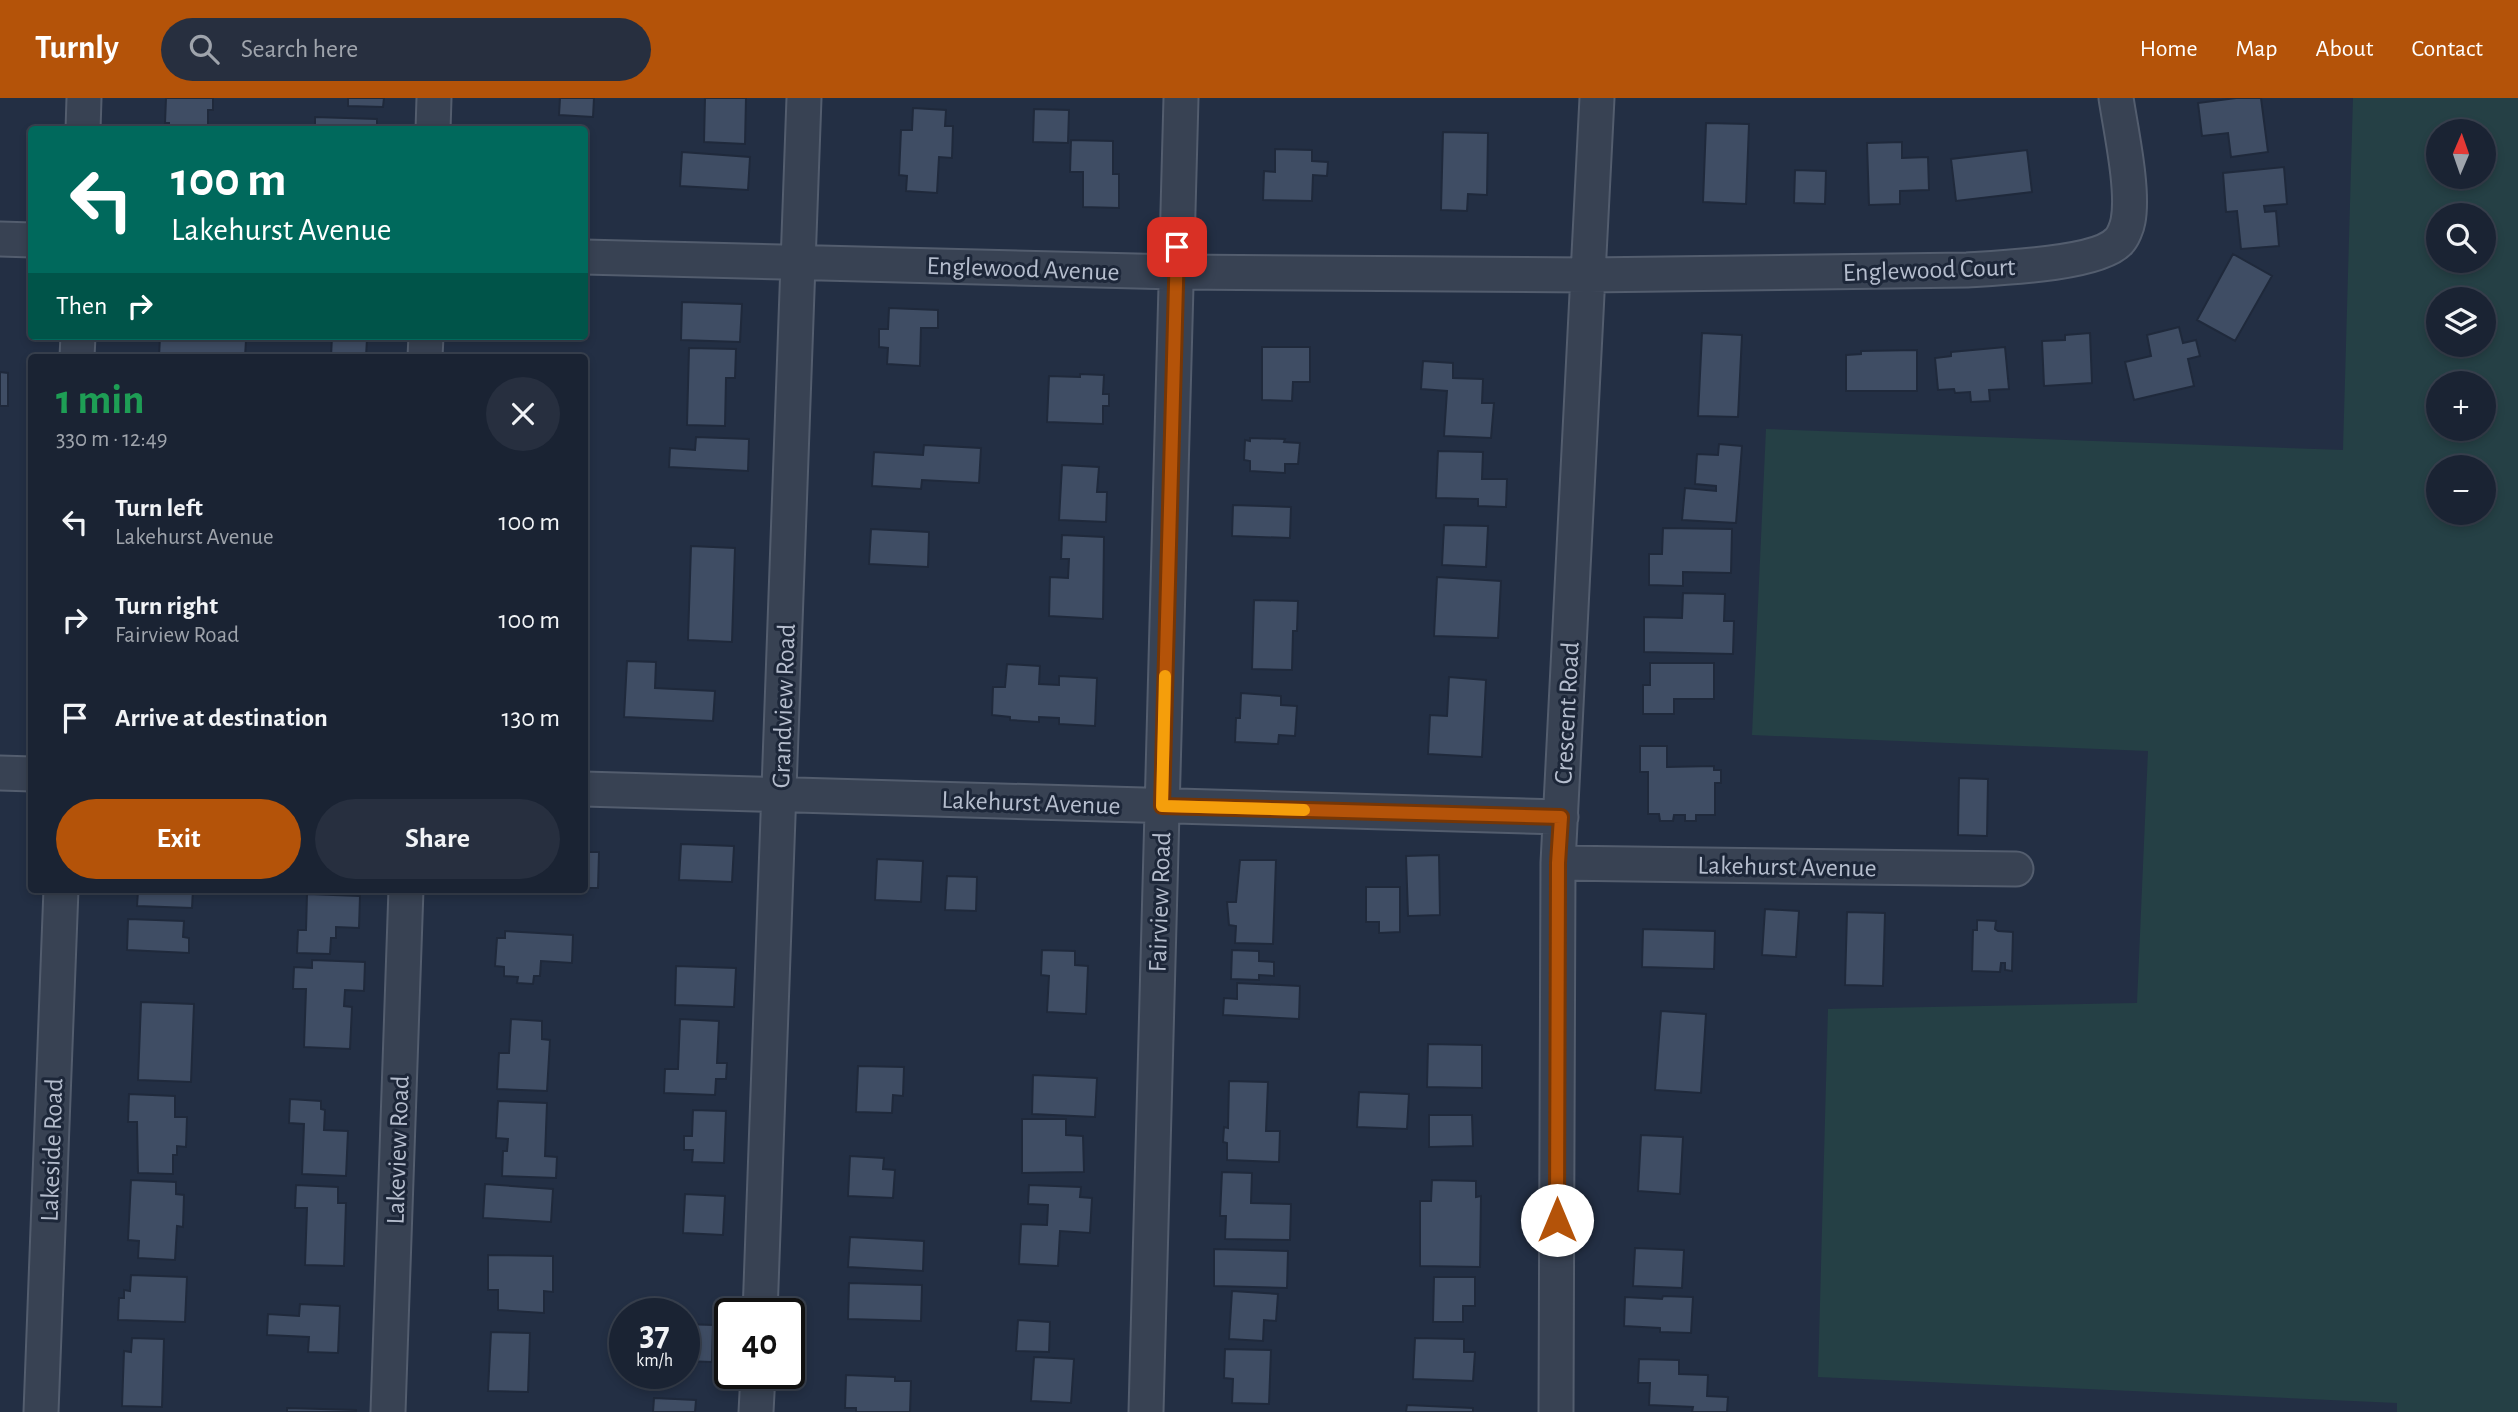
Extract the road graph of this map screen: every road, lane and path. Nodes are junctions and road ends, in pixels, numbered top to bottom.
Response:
1 (84, 98) edge
2 (434, 98) edge
3 (804, 98) edge
4 (1181, 98) edge
5 (1597, 98) edge
6 (2116, 98) edge
7 (83, 126) edge
8 (433, 126) edge
9 (0, 239) edge
10 (28, 240) edge
11 (588, 257) edge
12 (798, 262) junction
13 (1176, 272) junction
14 (1588, 275) junction
15 (0, 773) edge
16 (28, 774) edge
17 (588, 789) edge
18 (779, 796) junction
19 (1162, 806) junction
20 (1561, 817) junction
21 (1558, 863) junction
22 (2016, 869) dead end
23 (61, 893) edge
24 (406, 893) edge
25 (761, 1298) edge
26 (758, 1389) edge
27 (41, 1412) edge
28 (388, 1412) edge
29 (757, 1412) edge
30 (1146, 1412) edge
31 (1556, 1412) edge

1 - 7 street
2 - 8 street
3 - 12 street, Grandview Road
4 - 13 street, Fairview Road
5 - 14 street, Crescent Road
6 - 14 street, Englewood Court
9 - 10 street
11 - 12 street, Englewood Avenue
12 - 13 street, Englewood Avenue
12 - 18 street, Grandview Road
13 - 14 street, Englewood Avenue
13 - 19 street, Fairview Road
14 - 20 street, Crescent Road
15 - 16 street
17 - 18 street, Lakehurst Avenue
18 - 19 street, Lakehurst Avenue
18 - 25 street, Grandview Road
19 - 20 street, Lakehurst Avenue
19 - 30 street, Fairview Road
20 - 21 street, Crescent Road
21 - 22 street, Lakehurst Avenue
21 - 31 street, Crescent Road
23 - 27 street, Lakeside Road
24 - 28 street, Lakeview Road
26 - 29 street

